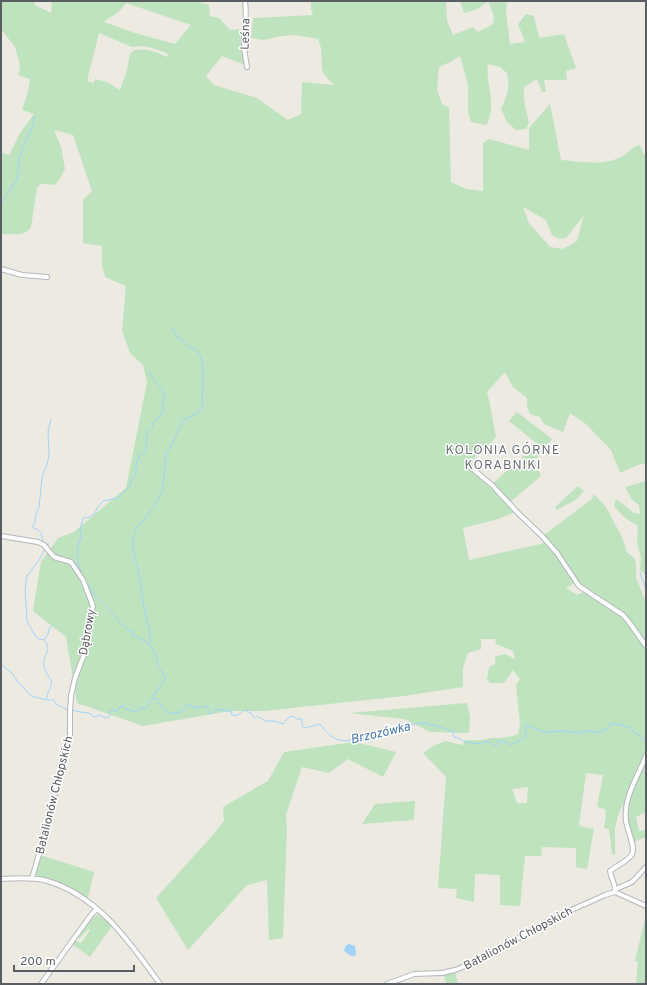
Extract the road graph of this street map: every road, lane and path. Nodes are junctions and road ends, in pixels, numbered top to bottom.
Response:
1 (245, 1) edge
2 (247, 67) dead end
3 (1, 269) edge
4 (47, 277) dead end
5 (468, 465) dead end
6 (1, 536) edge
7 (646, 646) edge
8 (70, 711) joint
9 (646, 756) edge
10 (646, 867) edge
11 (32, 878) junction
12 (1, 879) edge
13 (616, 891) junction
14 (646, 906) edge
15 (96, 908) junction
16 (41, 984) edge
17 (160, 984) edge
18 (387, 984) edge

1 - 2 street, Leśna
3 - 4 street
5 - 7 street
6 - 8 street, Dąbrowy
8 - 11 street, Batalionów Chłopskich
9 - 13 street
10 - 13 street, Batalionów Chłopskich
11 - 12 street
11 - 15 street
13 - 14 street
13 - 18 street, Batalionów Chłopskich
15 - 16 street
15 - 17 street

